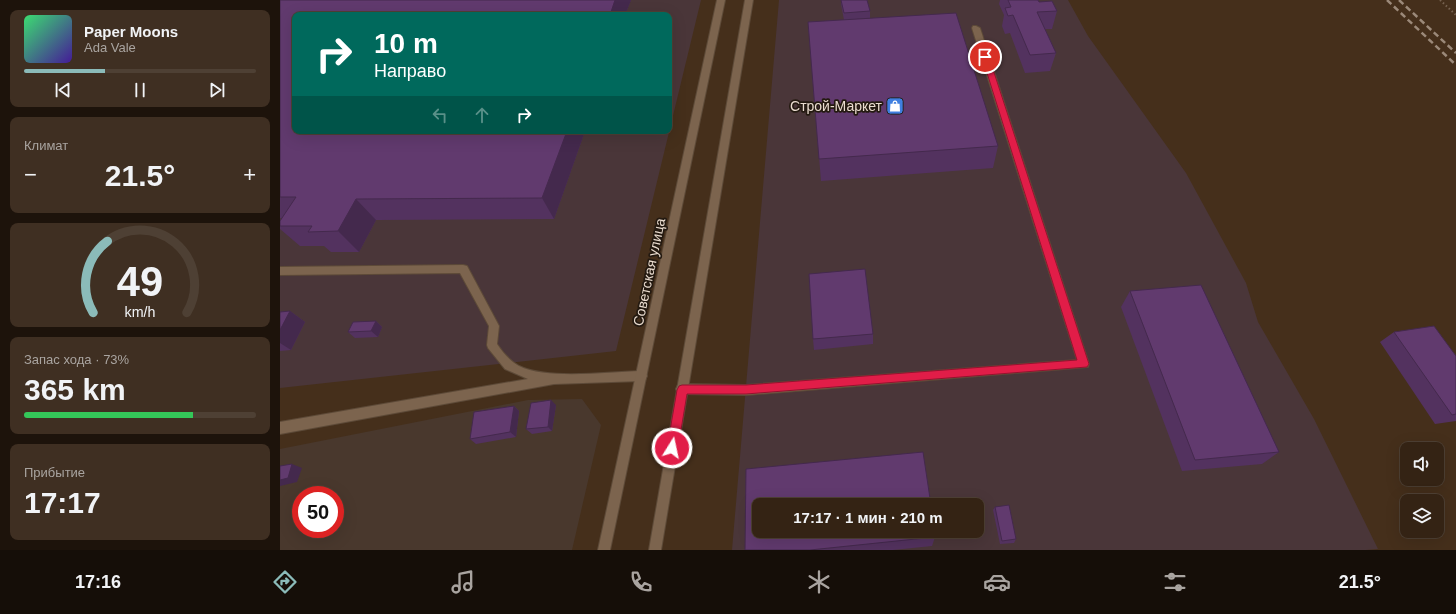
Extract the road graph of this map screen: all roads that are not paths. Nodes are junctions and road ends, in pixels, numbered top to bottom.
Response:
1 (721, 0) edge
2 (749, 0) edge
3 (976, 28) dead end
4 (280, 271) edge
5 (641, 376) junction
6 (554, 379) junction
7 (682, 390) junction
8 (280, 428) edge
9 (604, 550) edge
10 (655, 550) edge

1 - 5 main road, Советская улица
2 - 7 main road
3 - 7 main road
4 - 6 main road
5 - 6 main road
5 - 9 main road, Советская улица
6 - 8 main road
7 - 10 main road

